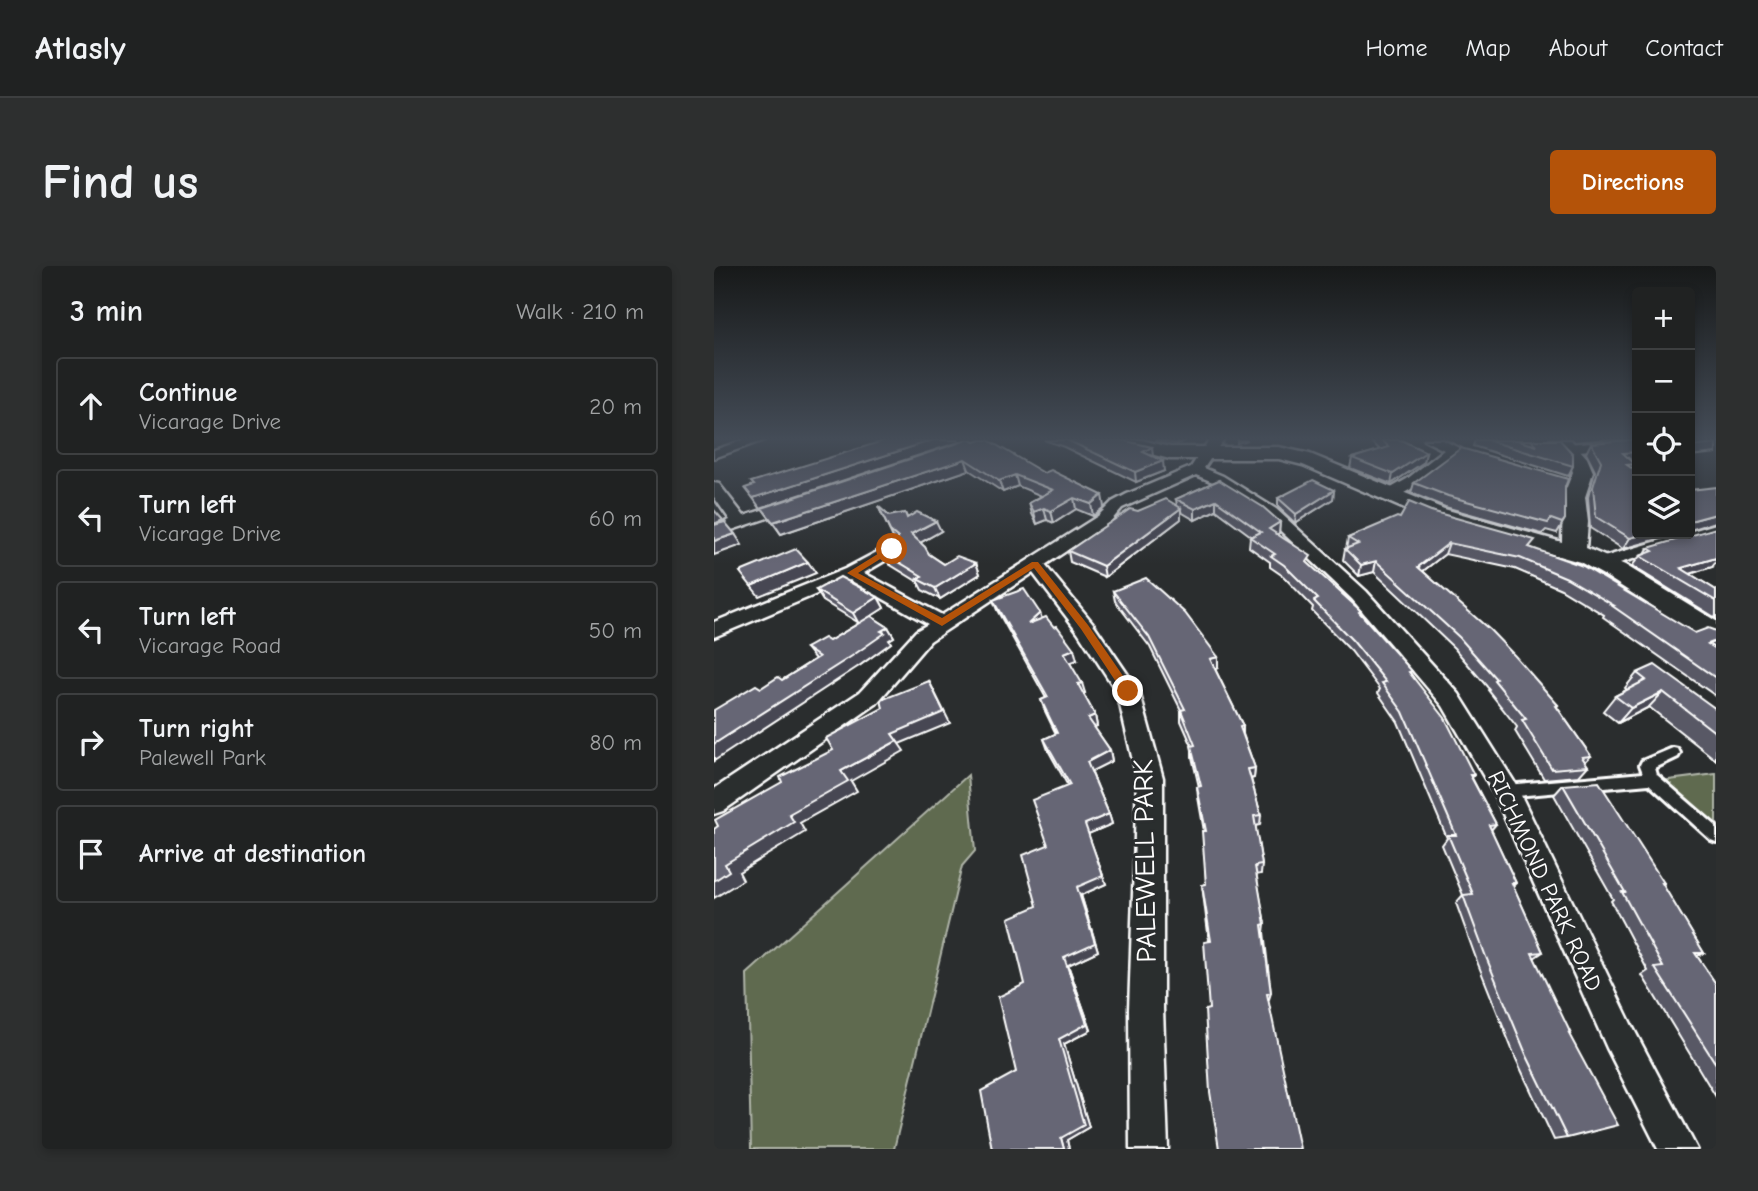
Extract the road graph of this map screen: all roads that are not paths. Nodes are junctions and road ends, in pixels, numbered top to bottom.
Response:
1 (1160, 481) edge
2 (1221, 481) edge
3 (1357, 481) edge
4 (1410, 481) edge
5 (1575, 481) edge
6 (714, 487) edge
7 (1389, 495) junction
8 (804, 501) edge
9 (740, 522) junction
10 (1716, 529) edge
11 (714, 531) edge
12 (892, 549) edge
13 (1573, 552) junction
14 (1603, 563) junction
15 (1035, 564) junction
16 (851, 573) junction
17 (942, 623) junction
18 (714, 630) edge
19 (1716, 634) edge
20 (1673, 753) dead end
21 (1652, 778) junction
22 (1507, 791) junction
23 (714, 803) edge
24 (1716, 835) edge
25 (1149, 1149) edge
26 (1678, 1149) edge

1 - 15 street
2 - 22 street, RICHMOND PARK ROAD
3 - 7 main road
4 - 7 street
5 - 13 main road
6 - 9 street
7 - 13 main road
8 - 9 street
9 - 11 street
10 - 14 street
12 - 16 street
13 - 14 main road
14 - 19 main road
15 - 17 street
15 - 25 street, PALEWELL PARK
16 - 17 street
16 - 18 street
17 - 23 street
20 - 21 lane
21 - 22 lane
21 - 24 lane
22 - 26 street, RICHMOND PARK ROAD

